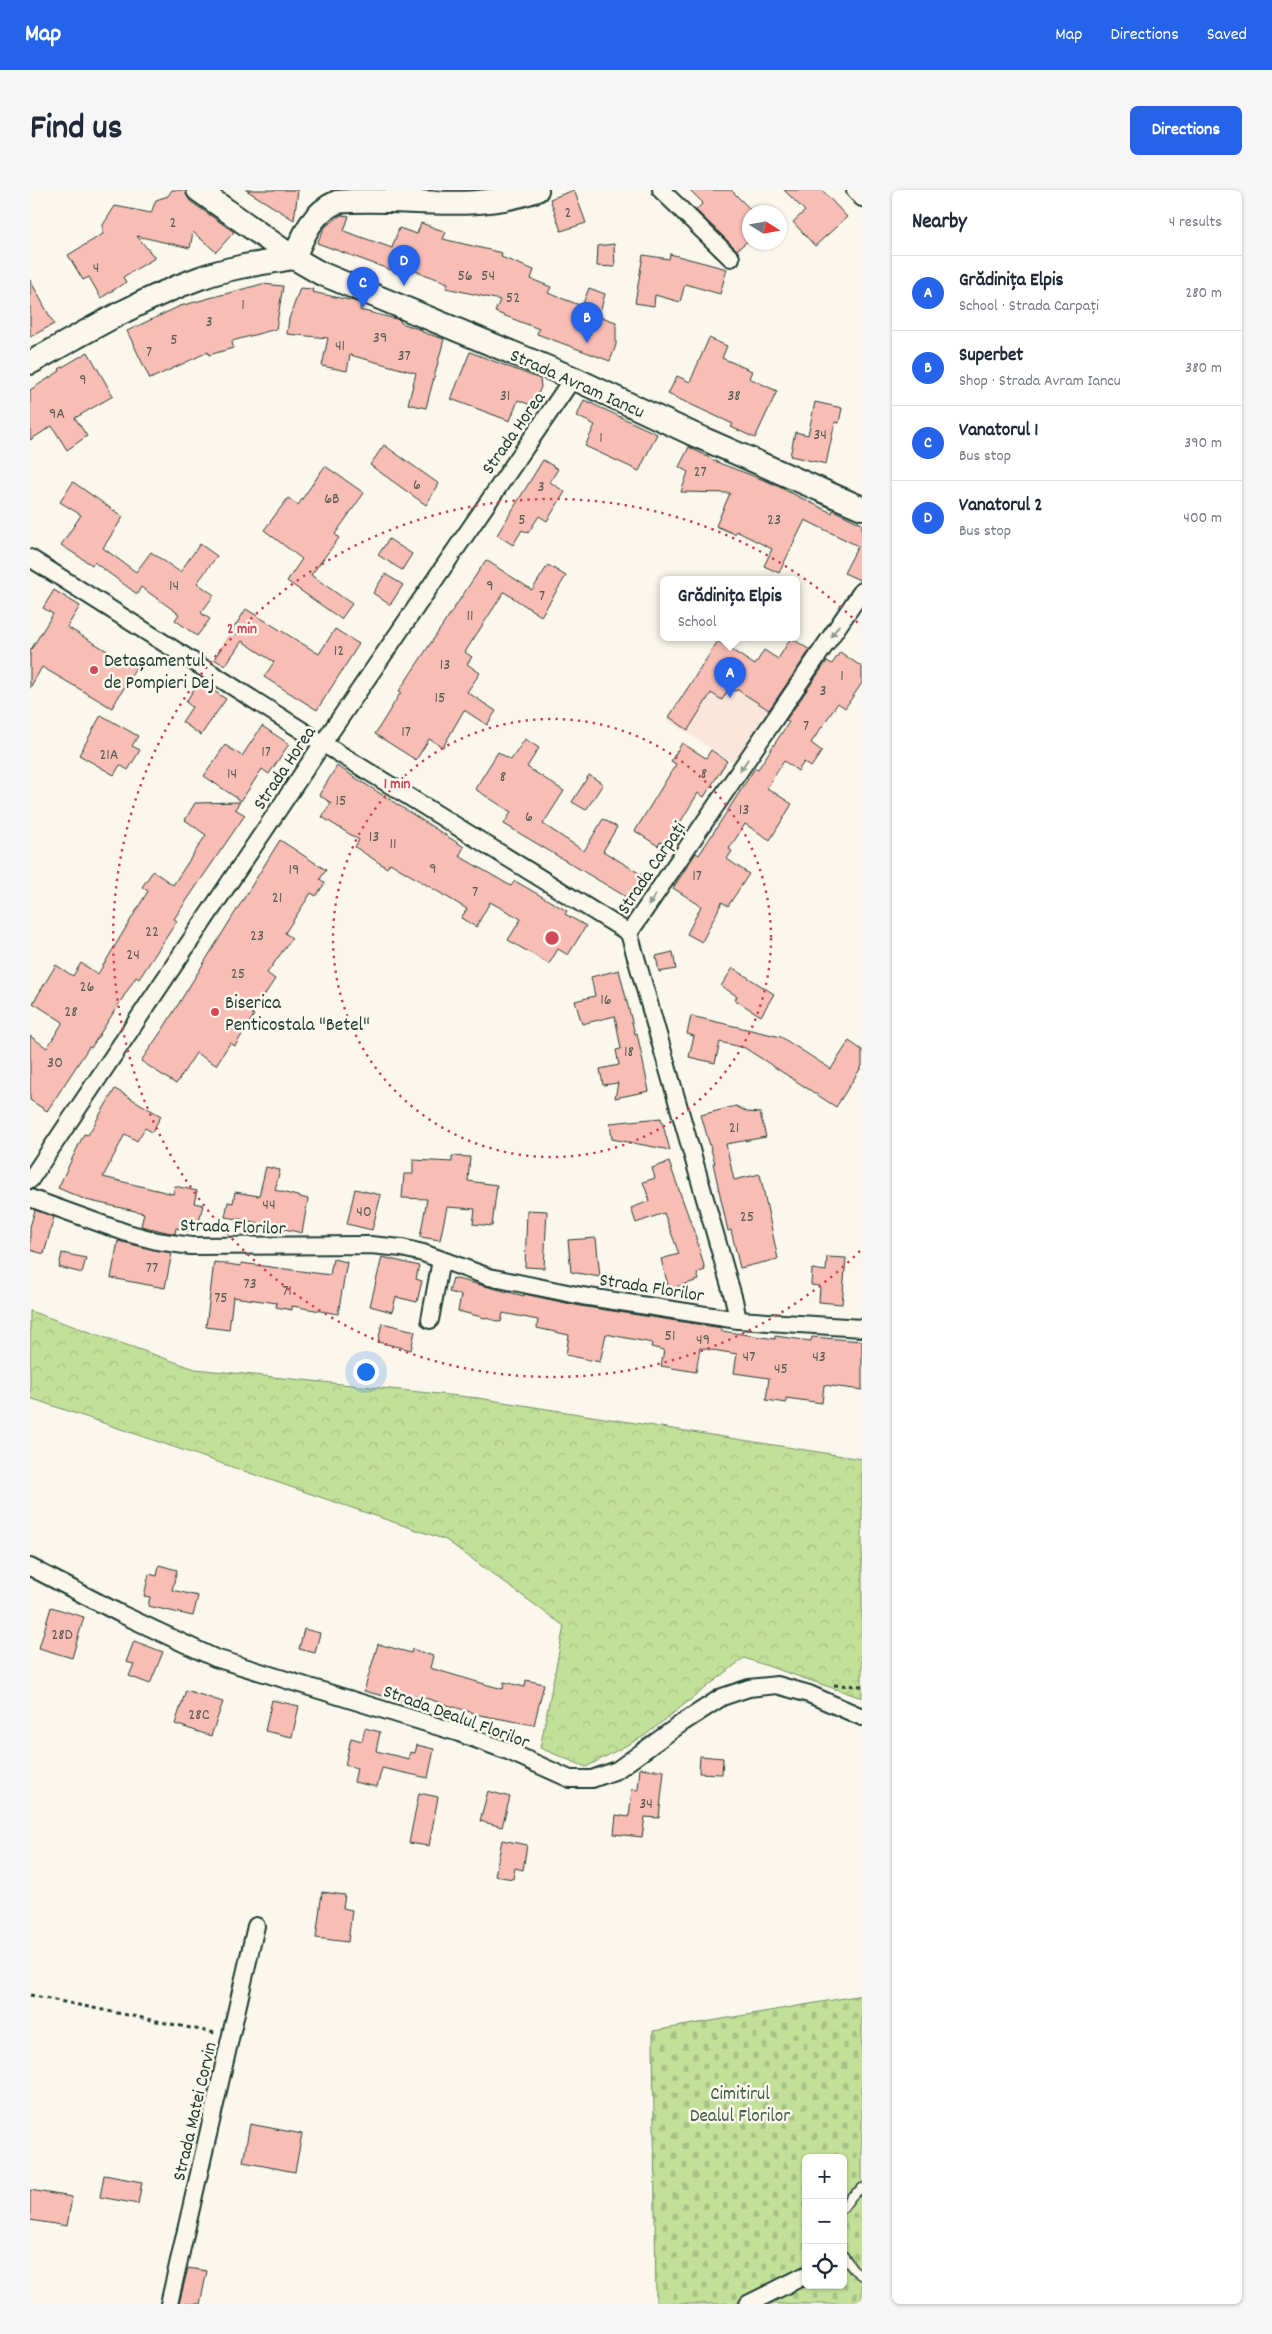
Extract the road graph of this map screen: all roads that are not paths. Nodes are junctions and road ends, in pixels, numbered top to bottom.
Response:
1 (198, 190) edge
2 (537, 190) edge
3 (661, 190) edge
4 (855, 190) edge
5 (862, 198) edge
6 (294, 258) junction
7 (731, 258) dead end
8 (30, 363) edge
9 (573, 378) junction
10 (862, 508) edge
11 (30, 558) edge
12 (862, 590) edge
13 (323, 743) junction
14 (629, 933) junction
15 (30, 1180) edge
16 (30, 1198) edge
17 (441, 1260) junction
18 (430, 1320) dead end
19 (738, 1320) junction
20 (862, 1328) edge
21 (30, 1567) edge
22 (862, 1718) edge
23 (256, 1926) dead end
24 (862, 2188) edge
25 (847, 2203) edge
26 (847, 2261) edge
27 (862, 2276) edge
28 (802, 2277) edge
29 (168, 2304) edge
30 (748, 2304) edge

1 - 6 main road, Strada Avram Iancu
2 - 6 main road
3 - 7 street
4 - 5 street
6 - 8 main road
6 - 9 main road, Strada Avram Iancu
9 - 10 main road, Strada Avram Iancu
9 - 13 street, Strada Horea
11 - 13 street
12 -> 14 street, Strada Carpați
13 - 14 street
13 - 15 street, Strada Horea
14 - 19 street, Strada Carpați
16 - 17 street, Strada Florilor
17 - 18 street
17 - 19 street, Strada Florilor
19 - 20 street, Strada Florilor
21 - 22 street, Strada Dealul Florilor
23 - 29 street, Strada Matei Corvin
24 - 25 lane
26 - 27 lane
28 - 30 street

